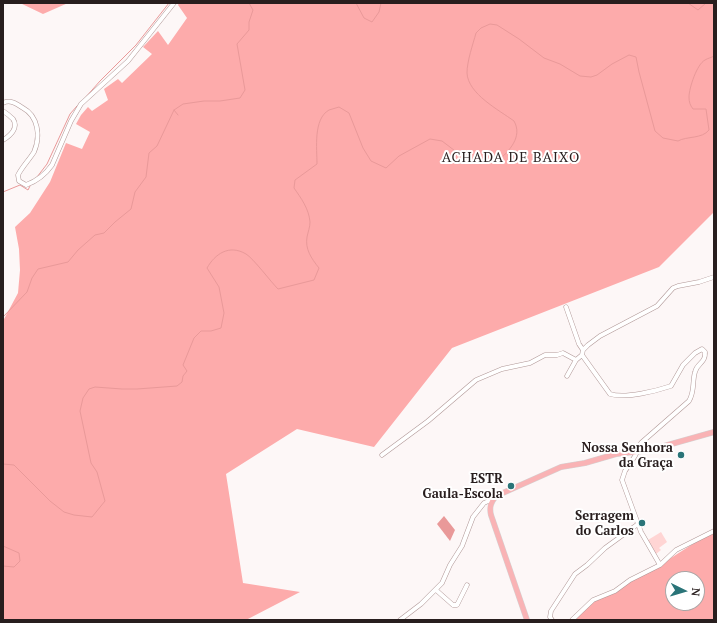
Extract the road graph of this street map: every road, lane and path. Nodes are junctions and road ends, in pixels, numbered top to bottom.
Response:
1 (174, 3) edge
2 (3, 103) edge
3 (3, 111) edge
4 (3, 140) edge
5 (714, 277) edge
6 (566, 307) dead end
7 (583, 353) junction
8 (576, 360) junction
9 (567, 376) dead end
10 (714, 432) edge
11 (636, 452) junction
12 (382, 455) dead end
13 (493, 499) junction
14 (638, 524) junction
15 (714, 531) edge
16 (660, 565) junction
17 (467, 585) dead end
18 (436, 590) junction
19 (400, 620) edge
20 (527, 620) edge
21 (552, 620) edge
22 (572, 620) edge

1 - 2 street
3 - 4 street
5 - 7 street
6 - 7 street
7 - 8 street
7 - 11 street
8 - 9 street
8 - 12 street
10 - 11 main road
11 - 13 main road
11 - 14 street
13 - 18 street
13 - 20 main road
14 - 16 street
14 - 21 street
15 - 16 street
16 - 22 street
17 - 18 street
18 - 19 street

